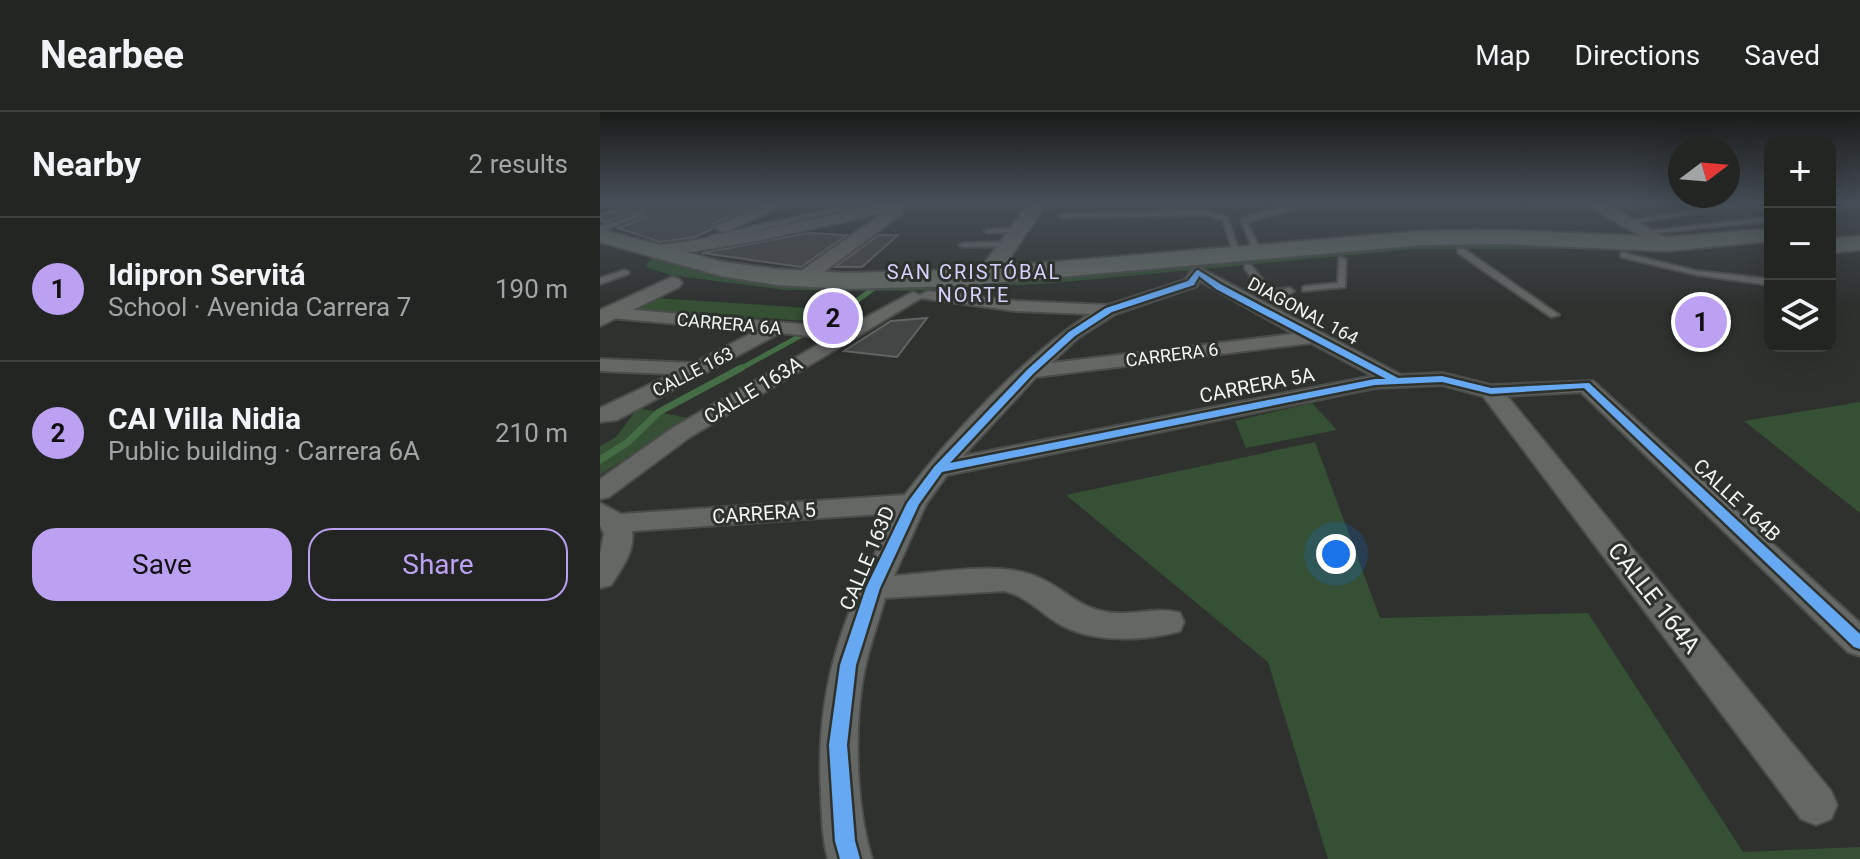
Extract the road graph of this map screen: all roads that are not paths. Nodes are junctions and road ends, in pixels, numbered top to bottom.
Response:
1 (609, 238) edge
2 (691, 238) edge
3 (714, 238) edge
4 (735, 238) edge
5 (858, 238) edge
6 (1009, 238) edge
7 (1013, 238) edge
8 (1236, 238) edge
9 (1245, 238) edge
10 (1656, 238) edge
11 (1737, 238) edge
12 (710, 243) junction
13 (1860, 243) edge
14 (1667, 244) junction
15 (963, 245) dead end
16 (1836, 245) edge
17 (1619, 248) junction
18 (1461, 251) junction
19 (654, 252) junction
20 (600, 253) edge
21 (1764, 253) edge
22 (1247, 257) junction
23 (1720, 257) junction
24 (1342, 259) junction
25 (600, 263) edge
26 (625, 272) junction
27 (1198, 272) junction
28 (987, 275) junction
29 (802, 279) junction
30 (600, 281) edge
31 (1764, 281) edge
32 (672, 283) junction
33 (1306, 289) dead end
34 (1290, 291) dead end
35 (920, 296) junction
36 (1109, 310) junction
37 (1554, 315) dead end
38 (605, 316) edge
39 (777, 328) junction
40 (847, 334) junction
41 (1313, 337) junction
42 (600, 365) edge
43 (698, 369) junction
44 (1030, 372) junction
45 (1394, 379) junction
46 (1586, 385) joint
47 (1491, 391) junction
48 (605, 415) edge
49 (938, 469) junction
50 (600, 491) edge
51 (913, 503) junction
52 (608, 518) edge
53 (600, 577) edge
54 (873, 588) junction
55 (1168, 622) dead end
56 (1860, 643) edge
57 (1816, 805) dead end
58 (850, 859) edge

1 - 19 main road
2 - 19 street
3 - 12 lane
4 - 12 street
5 - 29 street
6 - 15 lane
7 - 28 main road
8 - 22 lane
9 - 22 lane
10 - 14 street
11 - 14 main road
12 - 19 street
13 - 16 main road
14 - 17 main road
14 - 23 main road
17 - 18 main road
17 - 22 main road
17 - 23 main road
17 - 31 lane
18 - 24 main road
18 - 37 lane
19 - 20 main road
19 - 26 main road
19 - 29 main road
21 - 23 main road
22 - 24 main road
22 - 27 main road
22 - 28 main road
22 - 34 lane
24 - 33 lane
25 - 26 main road
26 - 30 lane
26 - 32 main road
27 - 35 main road
27 - 36 street, CALLE 163D
27 - 41 street, DIAGONAL 164
28 - 29 main road
32 - 35 main road
32 - 38 street
35 - 36 street
35 - 40 street, CALLE 163A
36 - 44 street, CALLE 163D
38 - 39 street, CARRERA 6A
39 - 40 street, CARRERA 6A
39 - 43 street, CALLE 163
40 - 50 street, CALLE 163A
41 - 44 street, CARRERA 6
41 - 45 street, DIAGONAL 164
42 - 43 street
43 - 48 street, CALLE 163
44 - 49 street, CALLE 163D
45 - 47 street, CARRERA 5A
45 - 49 street, CARRERA 5A
46 - 47 street, CARRERA 5A
46 - 56 street, CALLE 164B
47 - 57 street, CALLE 164A
49 - 51 street, CALLE 163D
51 - 52 street, CARRERA 5
51 - 54 street, CALLE 163D
52 - 53 street
54 - 55 street
54 - 58 street, CALLE 163D

